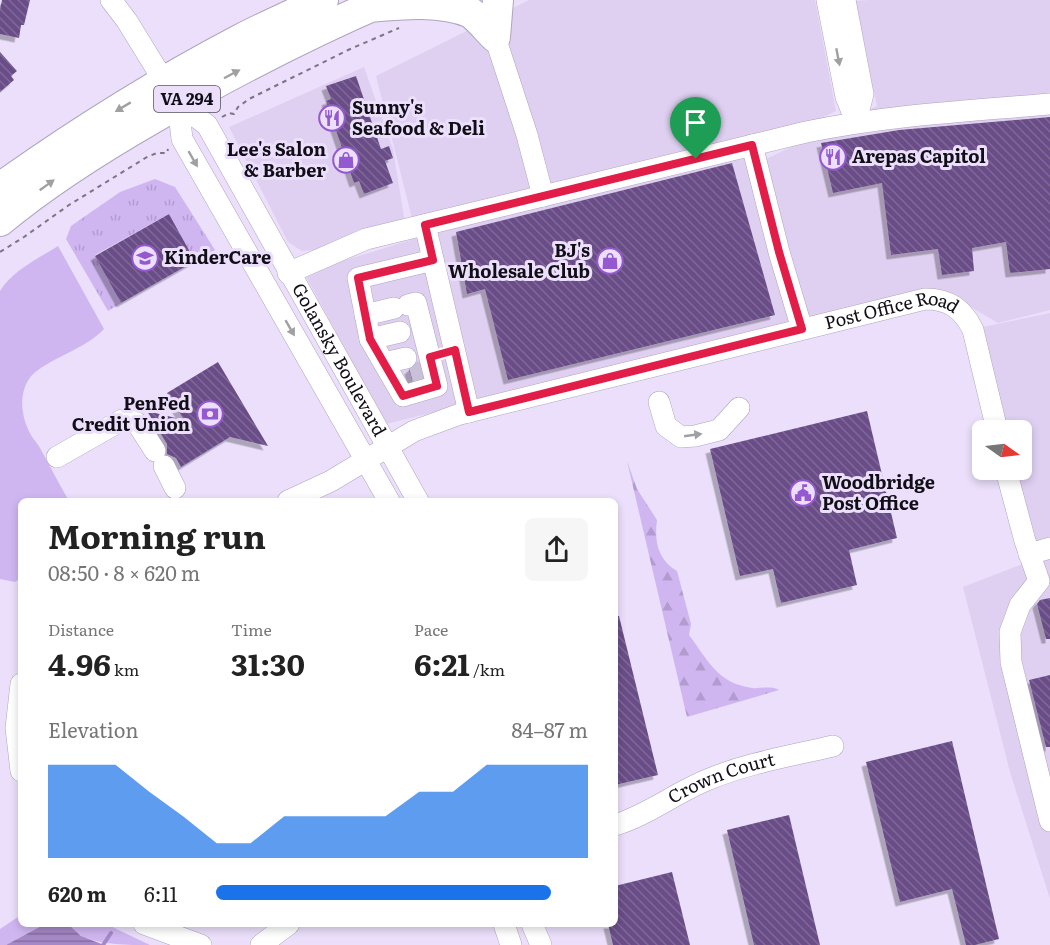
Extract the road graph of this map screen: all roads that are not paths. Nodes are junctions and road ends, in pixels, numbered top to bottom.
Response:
1 (111, 0) edge
2 (323, 0) edge
3 (498, 0) edge
4 (827, 0) edge
5 (845, 0) edge
6 (378, 4) edge
7 (495, 37) junction
8 (172, 92) junction
9 (1050, 104) edge
10 (856, 122) junction
11 (752, 145) junction
12 (0, 188) edge
13 (543, 196) junction
14 (0, 221) edge
15 (425, 225) junction
16 (433, 260) junction
17 (288, 273) junction
18 (365, 315) junction
19 (412, 329) junction
20 (802, 329) junction
21 (370, 339) junction
22 (455, 350) junction
23 (415, 364) junction
24 (659, 402) dead end
25 (739, 408) dead end
26 (469, 412) junction
27 (995, 420) edge
28 (388, 447) junction
29 (57, 457) dead end
30 (365, 460) junction
31 (1009, 480) edge
32 (175, 488) dead end
33 (296, 498) edge
34 (387, 498) edge
35 (416, 498) edge
36 (1050, 548) edge
37 (1029, 554) junction
38 (18, 710) edge
39 (18, 745) edge
40 (833, 746) dead end
41 (1050, 822) edge
42 (618, 824) edge
43 (152, 927) edge
44 (285, 927) edge
45 (505, 927) edge
46 (533, 927) edge
47 (201, 945) edge
48 (261, 945) edge
49 (511, 945) edge
50 (541, 945) edge

1 - 8 street
2 - 8 highway, VA 294
3 - 7 highway
4 -> 10 street
5 - 10 street
6 - 7 highway
8 -> 6 highway, VA 294
7 - 13 street
8 -> 12 highway, VA 294
14 -> 8 highway, VA 294
8 - 17 street, Golansky Boulevard
8 -> 30 street, Golansky Boulevard
9 - 10 street
10 - 11 street
11 - 13 street
11 - 20 street
13 - 15 street
15 - 16 street
15 - 17 street
16 - 18 street
16 - 22 street
17 - 28 street, Golansky Boulevard
18 - 19 street
18 - 21 street
19 - 21 street
19 - 23 street
20 - 26 street, Post Office Road
20 - 27 street, Post Office Road
21 - 23 street
22 - 23 street
22 - 26 street
24 -> 25 street
26 - 28 street, Post Office Road
28 - 30 street, Post Office Road
28 - 35 street, Golansky Boulevard
29 - 32 street
30 - 33 street, Post Office Road
30 - 34 street, Golansky Boulevard
31 - 37 street
36 - 37 street
37 - 41 street
38 - 39 street
40 - 42 street, Crown Court
43 - 47 street
44 - 48 street
45 - 49 street
46 - 50 street

